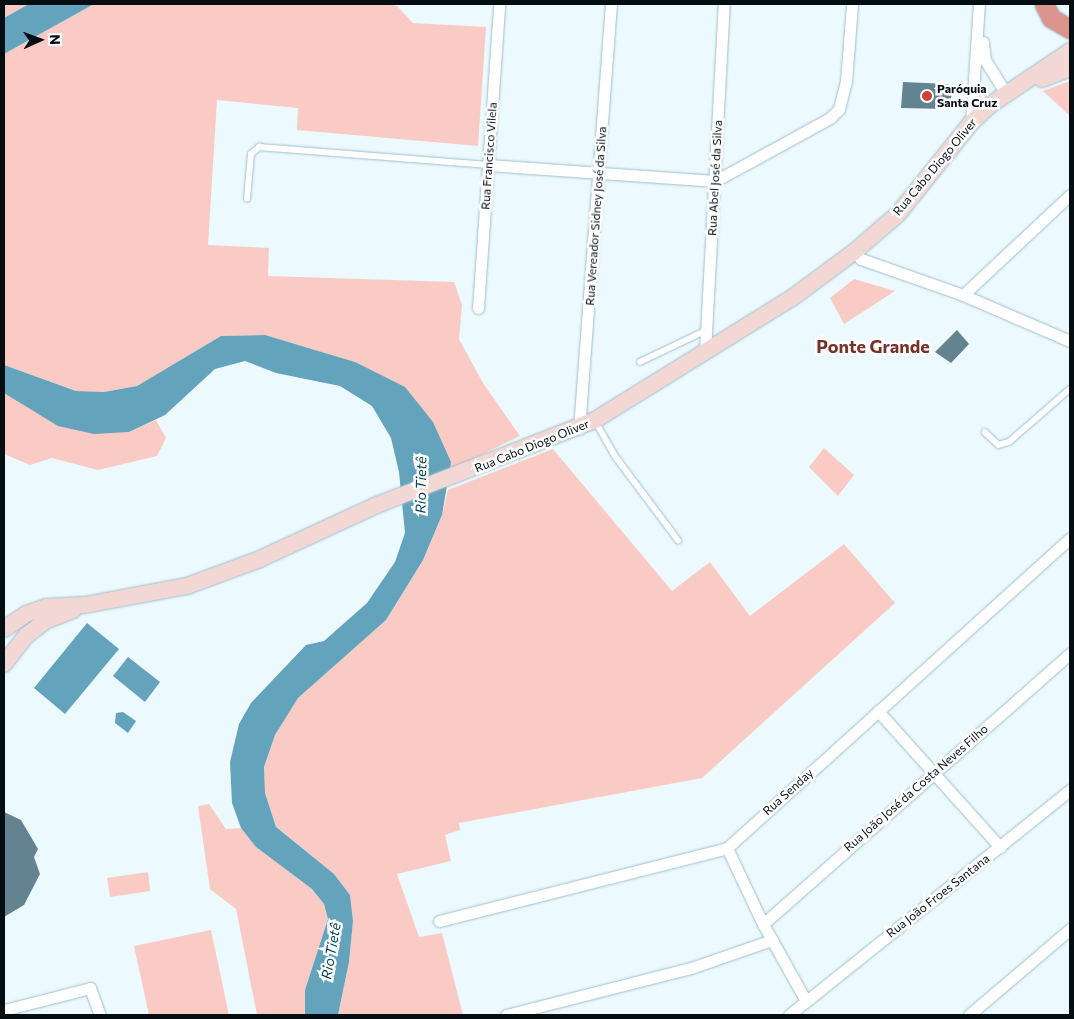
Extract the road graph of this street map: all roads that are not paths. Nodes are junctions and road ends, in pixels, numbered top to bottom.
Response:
1 (499, 4) edge
2 (611, 4) edge
3 (724, 4) edge
4 (852, 4) edge
5 (980, 4) edge
6 (1044, 4) edge
7 (1070, 29) edge
8 (1070, 52) edge
9 (1070, 68) edge
10 (1006, 94) junction
11 (971, 123) junction
12 (488, 165) junction
13 (599, 174) junction
14 (715, 182) junction
15 (1070, 195) edge
16 (247, 199) dead end
17 (857, 256) junction
18 (964, 295) junction
19 (478, 308) dead end
20 (706, 330) junction
21 (1070, 341) edge
22 (705, 351) junction
23 (640, 362) dead end
24 (1070, 389) edge
25 (595, 420) junction
26 (579, 429) junction
27 (985, 432) dead end
28 (1070, 538) edge
29 (678, 540) dead end
30 (85, 605) junction
31 (4, 629) edge
32 (1070, 653) edge
33 (4, 664) edge
34 (878, 711) junction
35 (933, 772) junction
36 (1070, 790) edge
37 (1000, 847) junction
38 (727, 848) junction
39 (439, 920) dead end
40 (763, 924) junction
41 (1070, 929) edge
42 (772, 940) junction
43 (806, 1001) junction
44 (4, 1010) edge
45 (973, 1014) edge
46 (100, 1015) edge
47 (506, 1015) edge
48 (789, 1015) edge

1 - 12 street, Rua Francisco Vilela
2 - 13 street, Rua Vereador Sidney José da Silva
3 - 14 street, Rua Abel José da Silva
4 - 14 street
5 - 10 street
5 - 11 street
6 - 7 highway
8 - 10 main road
9 - 10 main road
10 - 11 main road, Rua Cabo Diogo Oliver
11 - 17 main road, Rua Cabo Diogo Oliver
12 - 13 street
12 - 16 lane
12 - 19 street, Rua Francisco Vilela
13 - 14 street
13 - 26 street, Rua Vereador Sidney José da Silva
14 - 20 street, Rua Abel José da Silva
15 - 18 street
17 - 18 street
17 - 22 main road, Rua Cabo Diogo Oliver
18 - 21 street
20 - 22 street, Rua Abel José da Silva
20 - 23 lane
22 - 25 main road, Rua Cabo Diogo Oliver
24 - 27 lane
25 - 26 main road, Rua Cabo Diogo Oliver
25 - 29 lane
26 - 30 main road, Rua Cabo Diogo Oliver
28 - 34 street, Rua Senday
30 - 31 main road, Rua Cabo Diogo Oliver
30 - 33 main road, Rua Cabo Diogo Oliver
32 - 35 street, Rua João José da Costa Neves Filho
34 - 35 street
34 - 38 street, Rua Senday
35 - 37 street
35 - 40 street, Rua João José da Costa Neves Filho
36 - 37 street, Rua João Froes Santana
37 - 43 street, Rua João Froes Santana
38 - 39 street, Rua Senday
38 - 40 street
40 - 42 street
41 - 45 street
42 - 43 street
42 - 47 street
43 - 48 street, Rua João Froes Santana
44 - 46 street

